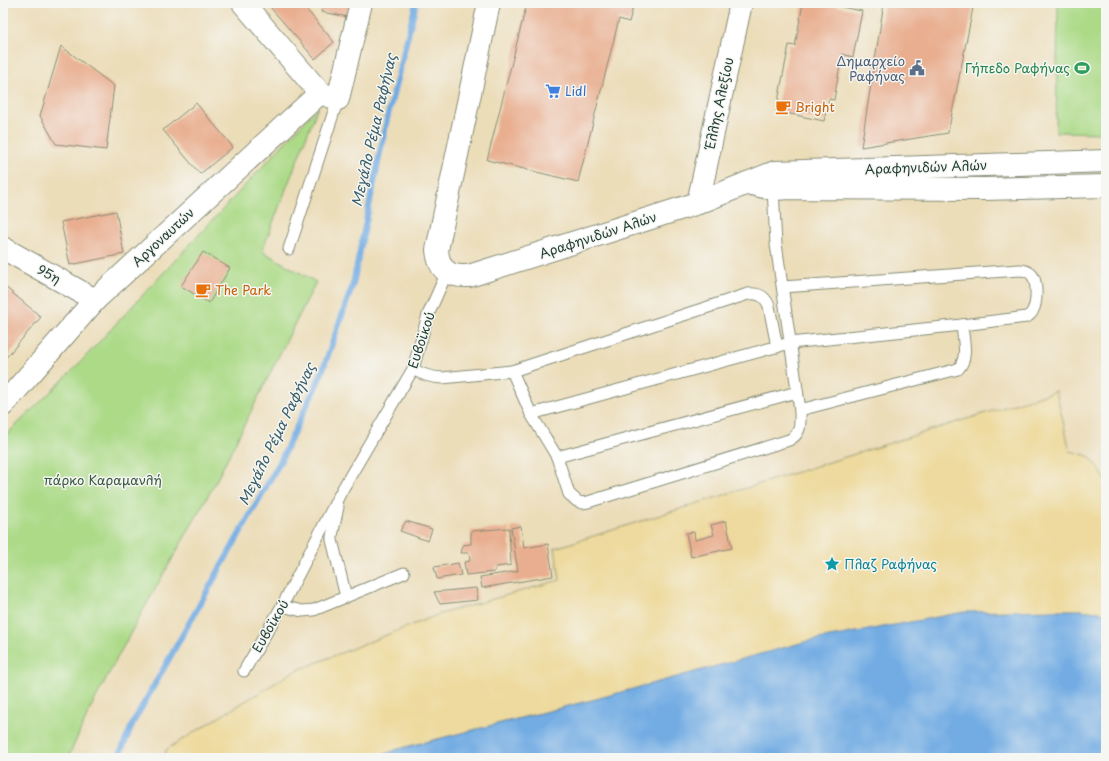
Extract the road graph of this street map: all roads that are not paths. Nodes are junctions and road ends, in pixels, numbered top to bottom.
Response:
1 (243, 3) edge
2 (361, 3) edge
3 (489, 3) edge
4 (741, 3) edge
5 (329, 96) junction
6 (1106, 161) edge
7 (748, 183) junction
8 (1106, 186) edge
9 (773, 189) junction
10 (698, 203) junction
11 (3, 248) edge
12 (289, 249) dead end
13 (447, 272) junction
14 (783, 287) junction
15 (95, 300) junction
16 (962, 325) junction
17 (790, 343) junction
18 (777, 347) junction
19 (412, 369) junction
20 (512, 371) junction
21 (797, 392) junction
22 (3, 405) edge
23 (800, 410) junction
24 (532, 414) junction
25 (557, 457) junction
26 (342, 490) junction
27 (404, 573) dead end
28 (346, 597) junction
29 (282, 606) junction
30 (244, 671) dead end

1 - 5 street
2 - 5 street
3 - 13 street
4 - 10 street, Έλλης Αλεξίου
5 - 12 lane
5 - 15 street, Αργοναυτών
6 - 7 street, Αραφηνιδών Αλών
7 - 9 street, Αραφηνιδών Αλών
7 - 10 street, Αραφηνιδών Αλών
8 - 9 street, Αραφηνιδών Αλών
9 - 14 lane
10 - 13 street, Αραφηνιδών Αλών
11 - 15 street, 95η
13 - 19 lane, Ευβοϊκού
14 - 16 lane
14 - 17 lane
15 - 22 street, Αργοναυτών
16 - 17 lane
16 - 23 lane
17 - 18 lane
17 - 21 lane
18 - 20 lane
18 - 24 lane
19 - 20 lane
19 - 26 lane, Ευβοϊκού
20 - 24 lane
21 - 23 lane
21 - 25 lane
23 - 25 lane
24 - 25 lane
26 - 28 lane
26 - 29 lane, Ευβοϊκού
27 - 28 lane
28 - 29 lane
29 - 30 lane, Ευβοϊκού

